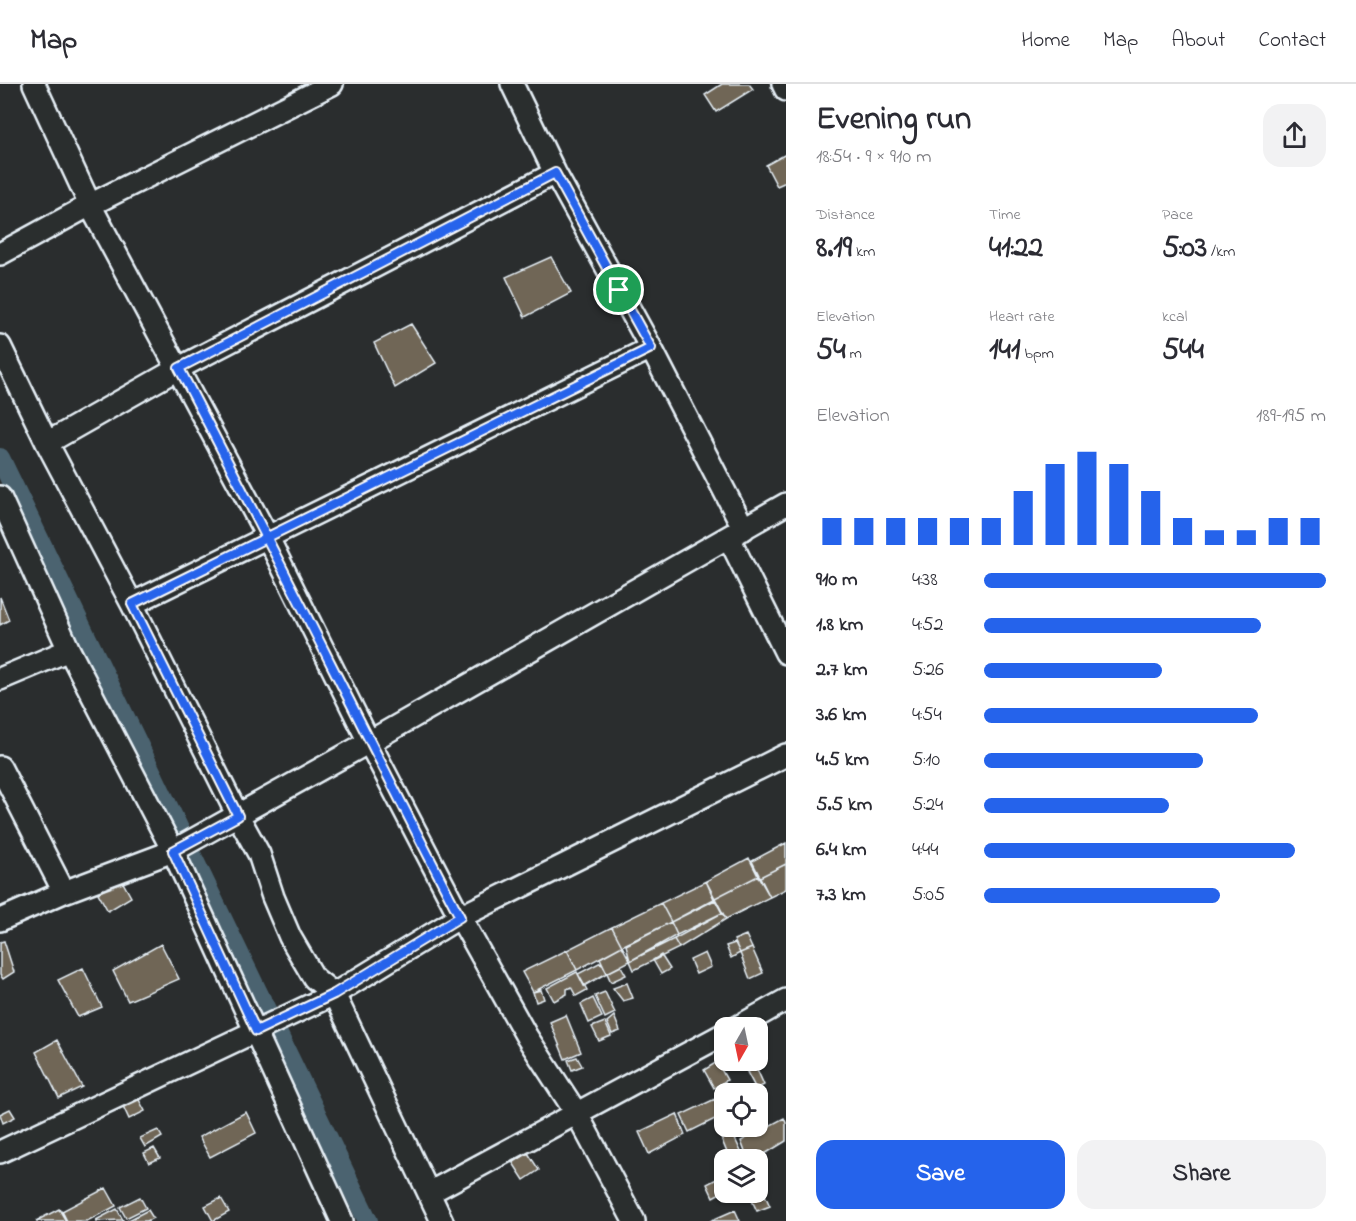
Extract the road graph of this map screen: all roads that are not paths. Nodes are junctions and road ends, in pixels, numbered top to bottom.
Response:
1 (34, 84) edge
2 (332, 84) edge
3 (512, 84) edge
4 (783, 84) edge
5 (786, 90) edge
6 (555, 173) junction
7 (90, 205) junction
8 (0, 254) edge
9 (0, 346) edge
10 (651, 348) junction
11 (179, 368) junction
12 (46, 442) junction
13 (0, 497) edge
14 (786, 504) edge
15 (736, 533) junction
16 (267, 536) junction
17 (132, 604) junction
18 (69, 650) junction
19 (786, 653) edge
20 (0, 679) edge
21 (369, 742) junction
22 (786, 755) edge
23 (0, 767) edge
24 (238, 816) junction
25 (173, 851) junction
26 (64, 892) junction
27 (460, 917) junction
28 (0, 920) edge
29 (334, 994) junction
30 (786, 1000) edge
31 (756, 1017) edge
32 (256, 1031) junction
33 (714, 1039) edge
34 (577, 1114) junction
35 (0, 1152) edge
36 (429, 1193) junction
37 (342, 1221) edge
38 (442, 1221) edge
39 (634, 1221) edge

1 - 7 street
2 - 7 street
3 - 6 street
4 - 5 street
6 - 10 street
6 - 11 street
7 - 8 street
7 - 11 street
9 - 12 street
10 - 15 street
10 - 16 street
11 - 12 street
11 - 16 street
12 - 17 street
13 - 18 street
14 - 15 street
15 - 19 street
15 - 21 street
16 - 17 street
16 - 21 street
17 - 24 street
18 - 20 street
18 - 25 street
21 - 24 street
21 - 27 street
22 - 27 street
23 - 26 street
24 - 25 street
24 - 29 street
25 - 26 street
25 - 32 street
26 - 28 street
27 - 29 street
27 - 34 street
29 - 32 street
29 - 36 street
30 - 31 street
32 - 35 street
32 - 37 street
33 - 34 street
34 - 36 street
34 - 39 street
36 - 38 street

